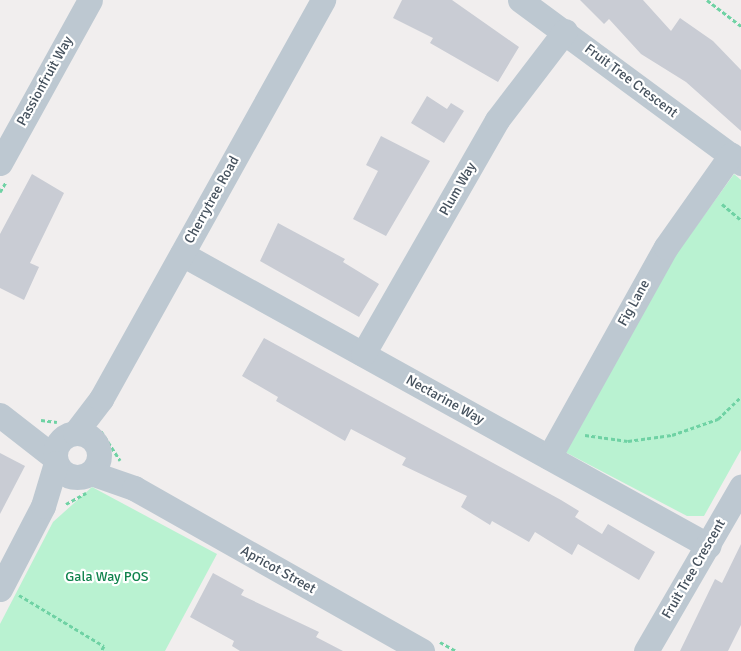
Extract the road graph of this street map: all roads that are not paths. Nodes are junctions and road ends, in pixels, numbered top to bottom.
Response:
1 (90, 0) edge
2 (323, 0) edge
3 (520, 0) edge
4 (565, 31) junction
5 (736, 159) edge
6 (0, 163) edge
7 (182, 254) junction
8 (363, 354) junction
9 (5, 418) edge
10 (76, 454) junction
11 (548, 457) junction
12 (741, 487) edge
13 (709, 546) junction
14 (6, 590) edge
15 (422, 651) edge
16 (646, 651) edge

1 - 6 street, Passionfruit Way
2 - 7 street, Cherrytree Road
3 - 4 street, Fruit Tree Crescent
4 - 5 street, Fruit Tree Crescent
4 - 8 street, Plum Way
5 - 11 street, Fig Lane
7 - 8 street, Nectarine Way
7 - 10 street, Cherrytree Road
8 - 11 street, Nectarine Way
9 - 10 street, Apricot Street
10 - 14 street, Cherrytree Road
10 - 15 street, Apricot Street
11 - 13 street, Nectarine Way
12 - 13 street, Fruit Tree Crescent
13 - 16 street, Fruit Tree Crescent

